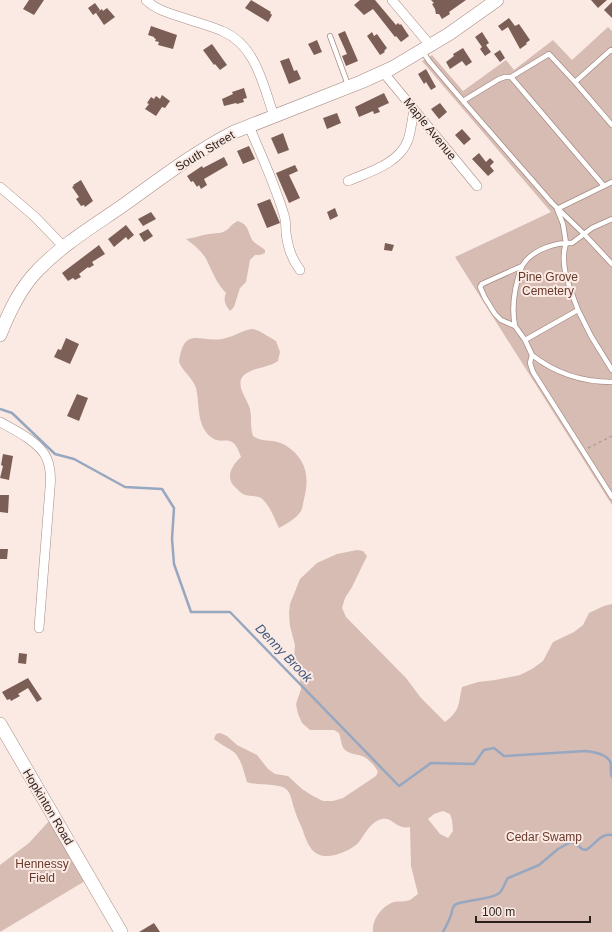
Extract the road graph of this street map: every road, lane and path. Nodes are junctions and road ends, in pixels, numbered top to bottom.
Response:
1 (146, 0) edge
2 (392, 0) edge
3 (497, 0) edge
4 (330, 36) dead end
5 (426, 48) junction
6 (612, 51) edge
7 (383, 72) junction
8 (511, 77) junction
9 (575, 82) junction
10 (349, 87) junction
11 (463, 101) junction
12 (414, 110) junction
13 (274, 116) junction
14 (612, 125) edge
15 (249, 126) junction
16 (348, 181) dead end
17 (612, 182) edge
18 (477, 186) dead end
19 (604, 186) junction
20 (0, 187) edge
21 (557, 209) junction
22 (612, 219) edge
23 (584, 234) junction
24 (566, 243) junction
25 (64, 247) junction
26 (612, 264) edge
27 (522, 266) junction
28 (300, 270) dead end
29 (578, 310) junction
30 (515, 326) junction
31 (0, 335) edge
32 (525, 340) junction
33 (532, 355) junction
34 (612, 370) edge
35 (612, 382) edge
36 (0, 422) edge
37 (612, 436) edge
38 (583, 450) junction
39 (612, 497) edge
40 (39, 628) dead end
41 (0, 724) edge
42 (121, 932) edge

1 - 13 street
2 - 5 street
3 - 5 main road, South Street
4 - 10 lane
5 - 7 main road, South Street
5 - 11 lane
6 - 9 lane
7 - 10 main road, South Street
7 - 12 street, Maple Avenue
8 - 9 lane
8 - 11 lane
8 - 19 lane
9 - 14 lane
10 - 13 main road, South Street
11 - 21 lane
12 - 16 street
12 - 18 street, Maple Avenue
13 - 15 main road, South Street
15 - 25 main road, South Street
15 - 28 street
17 - 19 lane
19 - 21 lane
20 - 25 street
21 - 23 lane
21 - 24 lane
22 - 23 lane
23 - 24 lane
23 - 26 lane
24 - 27 lane
24 - 29 lane
25 - 31 main road, South Street
27 - 30 lane
27 - 30 lane
29 - 32 lane
29 - 34 lane
30 - 32 lane
32 - 33 lane
33 - 35 lane
33 - 38 lane
36 - 40 street
37 - 38 path
38 - 39 lane
41 - 42 main road, Hopkinton Road

